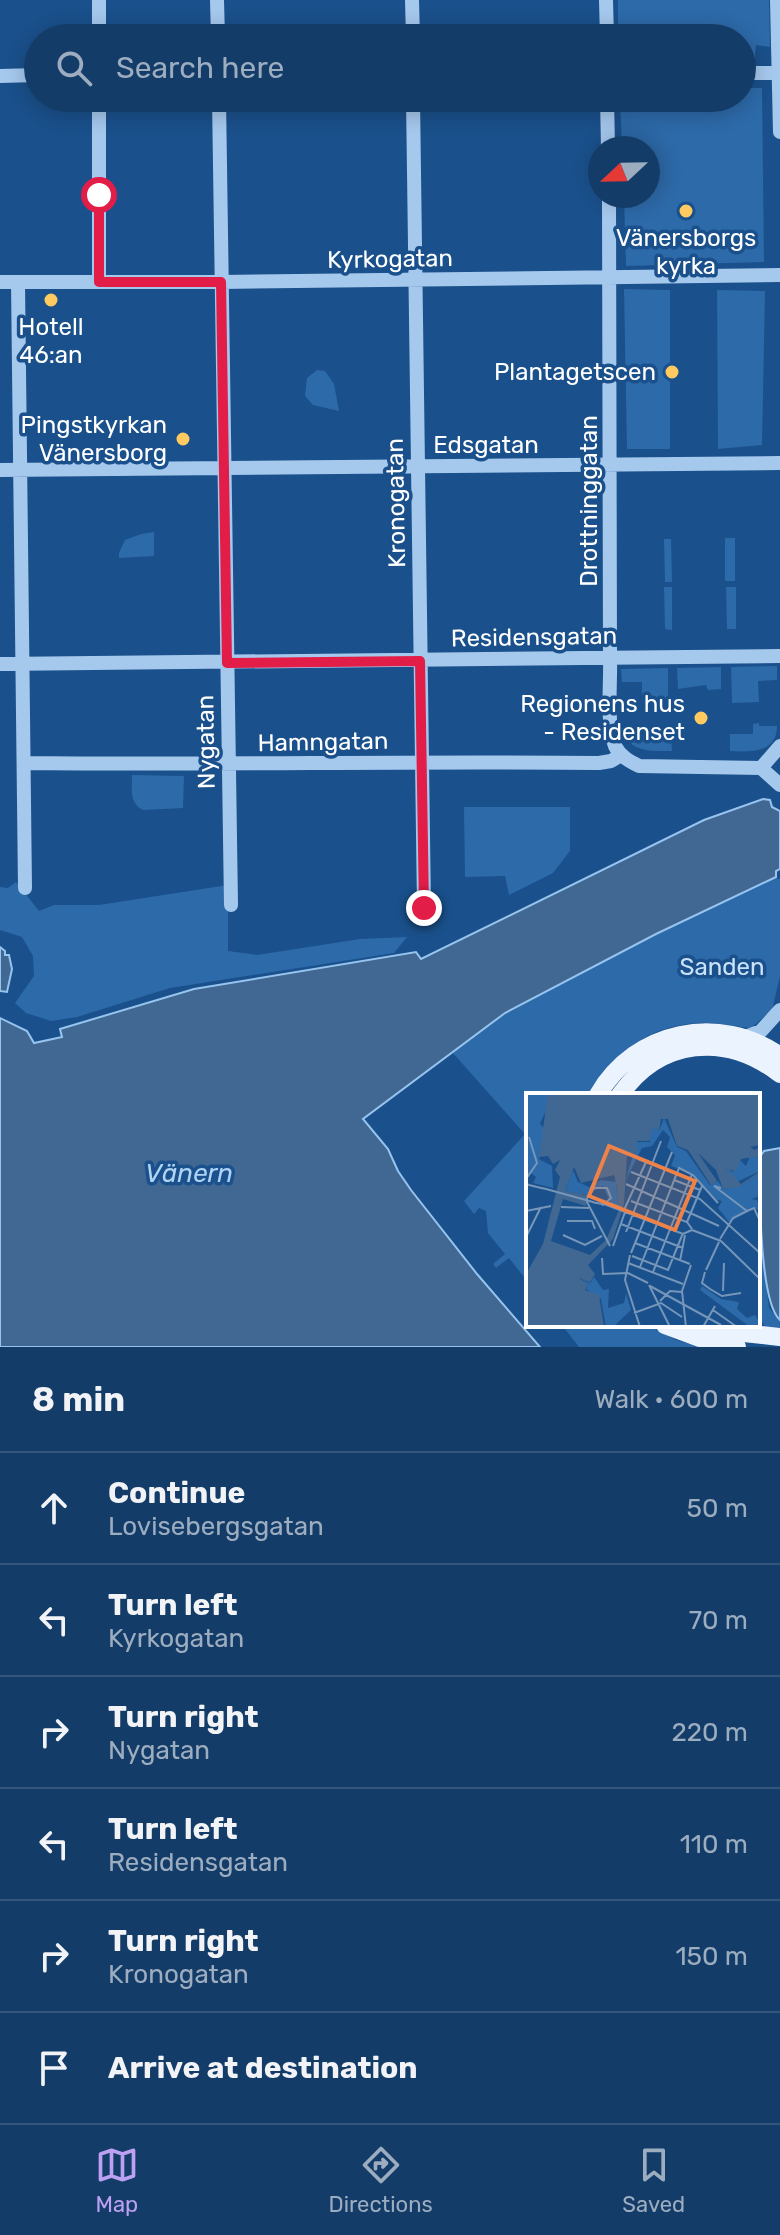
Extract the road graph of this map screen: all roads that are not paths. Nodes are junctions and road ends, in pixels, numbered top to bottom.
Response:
1 (99, 0) edge
2 (217, 0) edge
3 (412, 0) edge
4 (606, 0) edge
5 (777, 0) edge
6 (99, 24) edge
7 (218, 24) edge
8 (413, 24) edge
9 (607, 24) edge
10 (756, 73) edge
11 (780, 73) edge
12 (24, 75) edge
13 (0, 76) edge
14 (99, 112) edge
15 (219, 112) edge
16 (413, 112) edge
17 (607, 112) edge
18 (780, 132) edge
19 (608, 136) edge
20 (609, 208) edge
21 (780, 275) edge
22 (610, 278) junction
23 (416, 280) junction
24 (0, 282) edge
25 (18, 282) junction
26 (99, 282) junction
27 (221, 282) junction
28 (780, 463) edge
29 (611, 466) junction
30 (418, 467) junction
31 (224, 469) junction
32 (0, 470) edge
33 (20, 470) junction
34 (780, 656) edge
35 (610, 657) junction
36 (420, 661) junction
37 (23, 663) junction
38 (227, 663) junction
39 (0, 664) edge
40 (780, 746) edge
41 (621, 755) junction
42 (421, 761) junction
43 (24, 763) junction
44 (228, 766) junction
45 (761, 768) junction
46 (780, 785) edge
47 (25, 888) dead end
48 (231, 905) dead end
49 (424, 908) dead end
50 (780, 1010) edge
51 (742, 1038) junction
52 (776, 1055) edge
53 (780, 1074) edge
54 (600, 1093) edge
55 (622, 1093) edge
56 (670, 1327) edge
57 (714, 1327) edge
58 (780, 1337) edge
59 (737, 1347) edge

1 - 6 street
2 - 7 street
3 - 8 street
4 - 9 street
5 - 11 street
10 - 11 street
11 - 18 street
12 - 13 street
14 - 26 street
15 - 27 street, Nygatan
16 - 23 street, Kronogatan
17 - 19 street
20 - 22 street, Drottninggatan
21 - 22 street, Kyrkogatan
22 - 23 street, Kyrkogatan
22 - 29 street, Drottninggatan
23 - 27 street, Kyrkogatan
23 - 30 street, Kronogatan
24 - 25 street, Kyrkogatan
25 - 26 street, Kyrkogatan
25 - 33 street
26 - 27 street, Kyrkogatan
27 - 31 street, Nygatan
28 - 29 street, Edsgatan
29 - 30 street, Edsgatan
29 - 35 street, Drottninggatan
30 - 31 street, Edsgatan
30 - 36 street, Kronogatan
31 - 33 street, Edsgatan
31 - 38 street, Nygatan
32 - 33 street, Edsgatan
33 - 37 street
34 - 35 street, Residensgatan
35 - 36 street, Residensgatan
35 - 41 street, Drottninggatan
36 - 38 street, Residensgatan
36 - 42 street, Kronogatan
37 - 38 street, Residensgatan
37 - 39 street, Residensgatan
37 - 43 street
38 - 44 street, Nygatan
40 - 45 street
41 - 42 street, Hamngatan
41 - 45 street
42 - 44 street, Hamngatan
42 - 49 street, Kronogatan
43 - 44 street, Hamngatan
43 - 47 street
44 - 48 street, Nygatan
45 - 46 street
50 - 51 street
51 - 52 main road
51 - 54 main road
52 - 53 main road
52 - 55 main road
56 - 59 main road
57 - 58 main road

